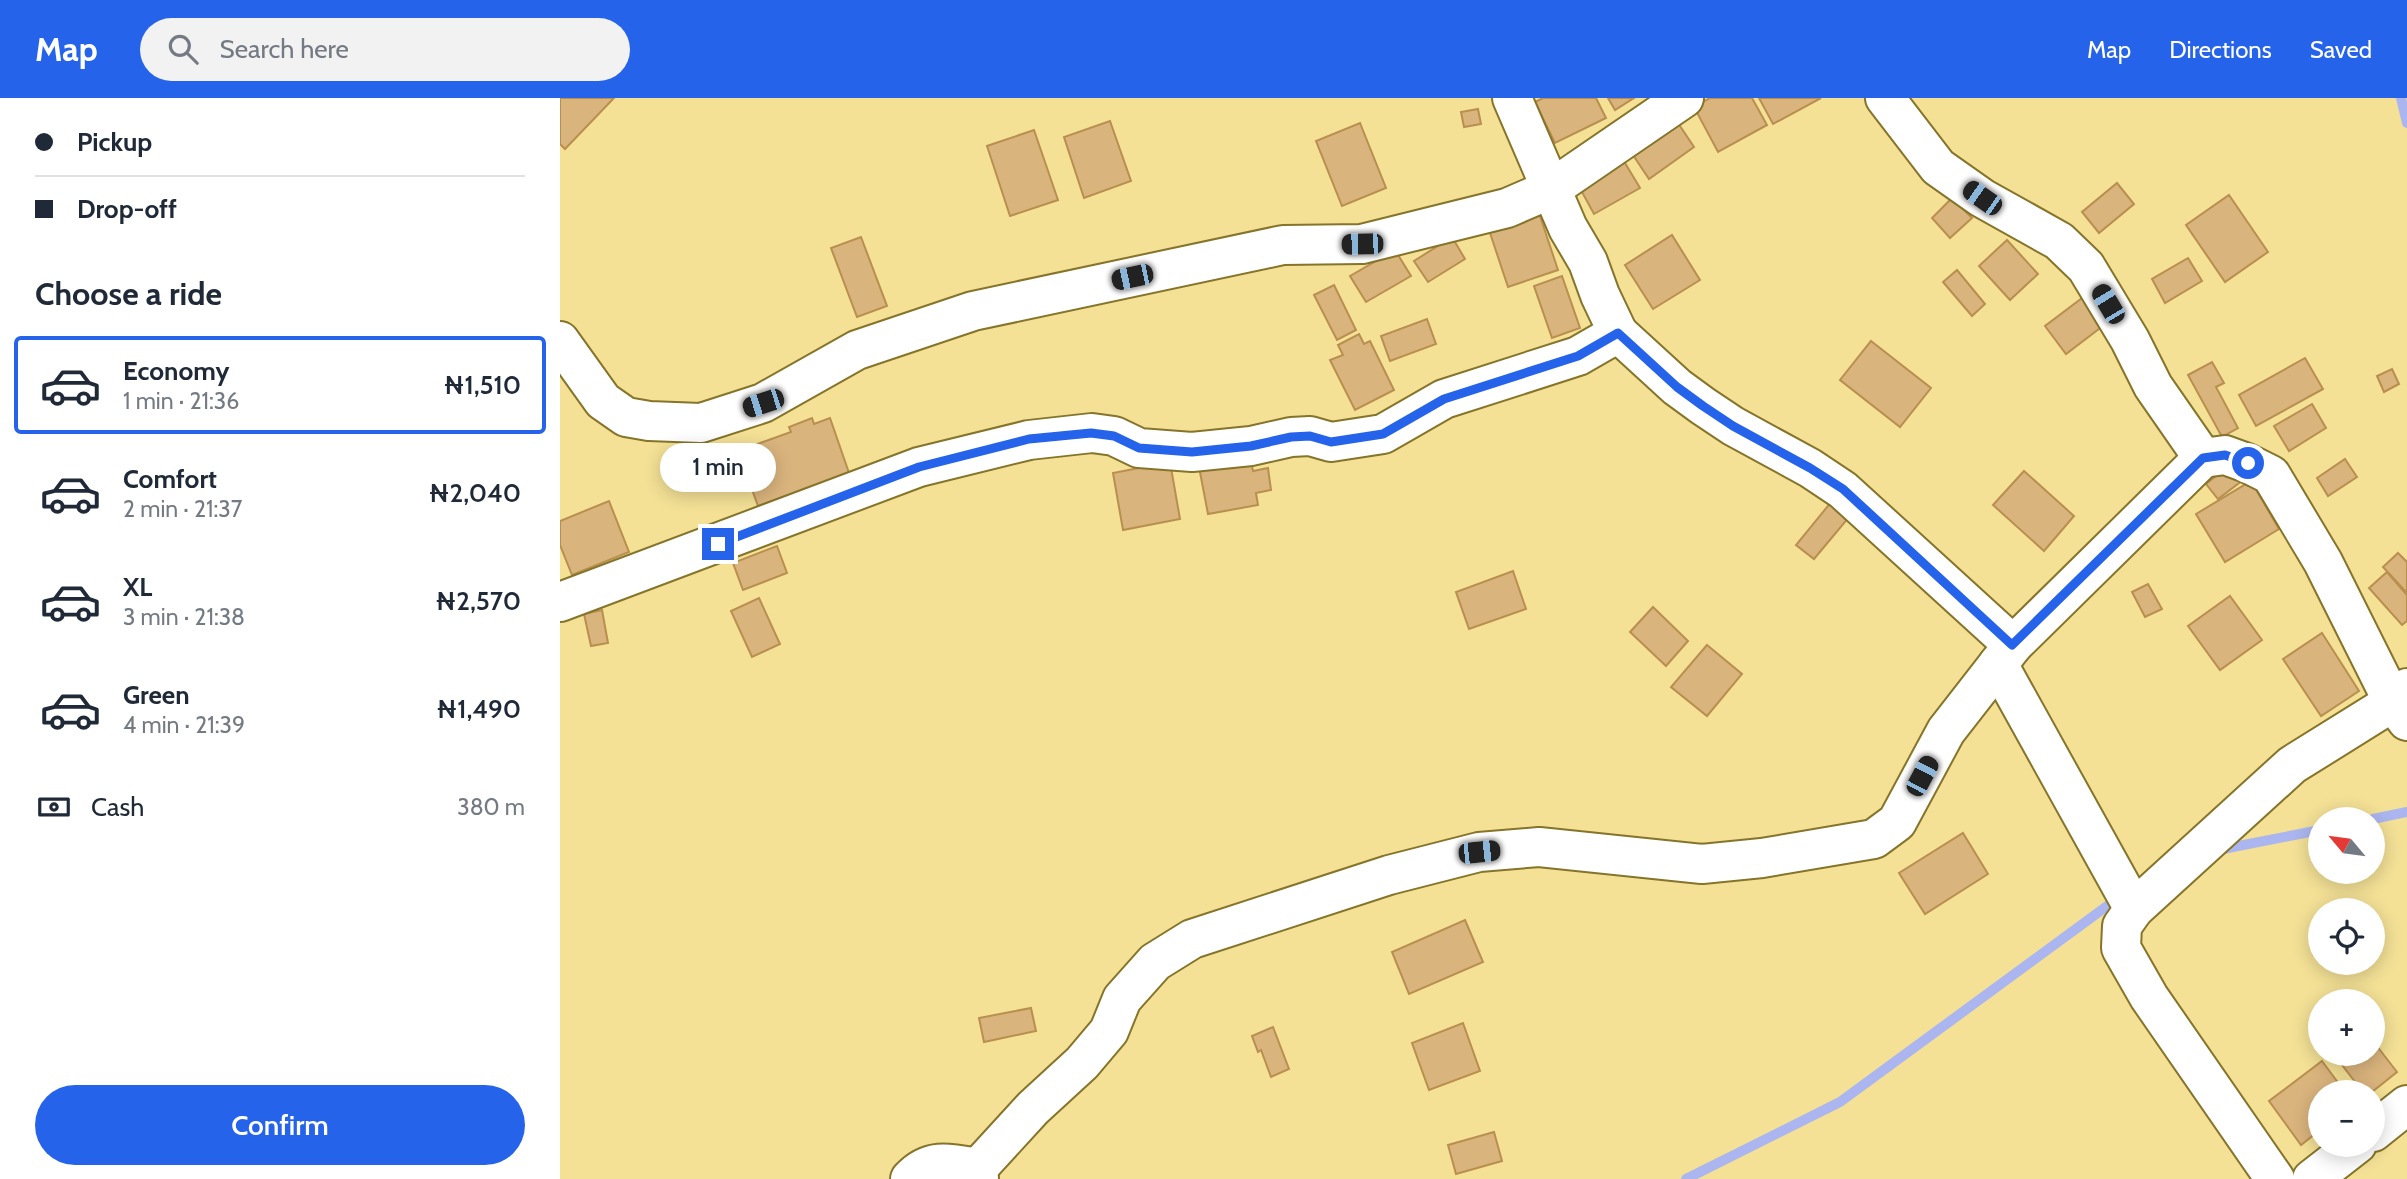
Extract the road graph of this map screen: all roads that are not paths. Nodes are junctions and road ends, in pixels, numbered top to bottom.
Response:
1 (1512, 98) edge
2 (1684, 98) edge
3 (1885, 98) edge
4 (1551, 189) junction
5 (1618, 333) junction
6 (560, 341) edge
7 (2203, 458) junction
8 (560, 602) edge
9 (2005, 654) junction
10 (2402, 704) edge
11 (2134, 909) junction
12 (2407, 1105) edge
13 (2385, 1122) edge
14 (2340, 1157) edge
15 (979, 1174) edge
16 (910, 1179) edge
17 (2275, 1179) edge
18 (2312, 1179) edge

1 - 4 street
2 - 4 street
3 - 7 street
4 - 5 street
4 - 6 street
5 - 8 street
5 - 9 street
7 - 9 street
7 - 10 street
9 - 11 street
9 - 15 street
10 - 11 street
11 - 17 street
12 - 13 street
14 - 18 street
15 - 16 street

